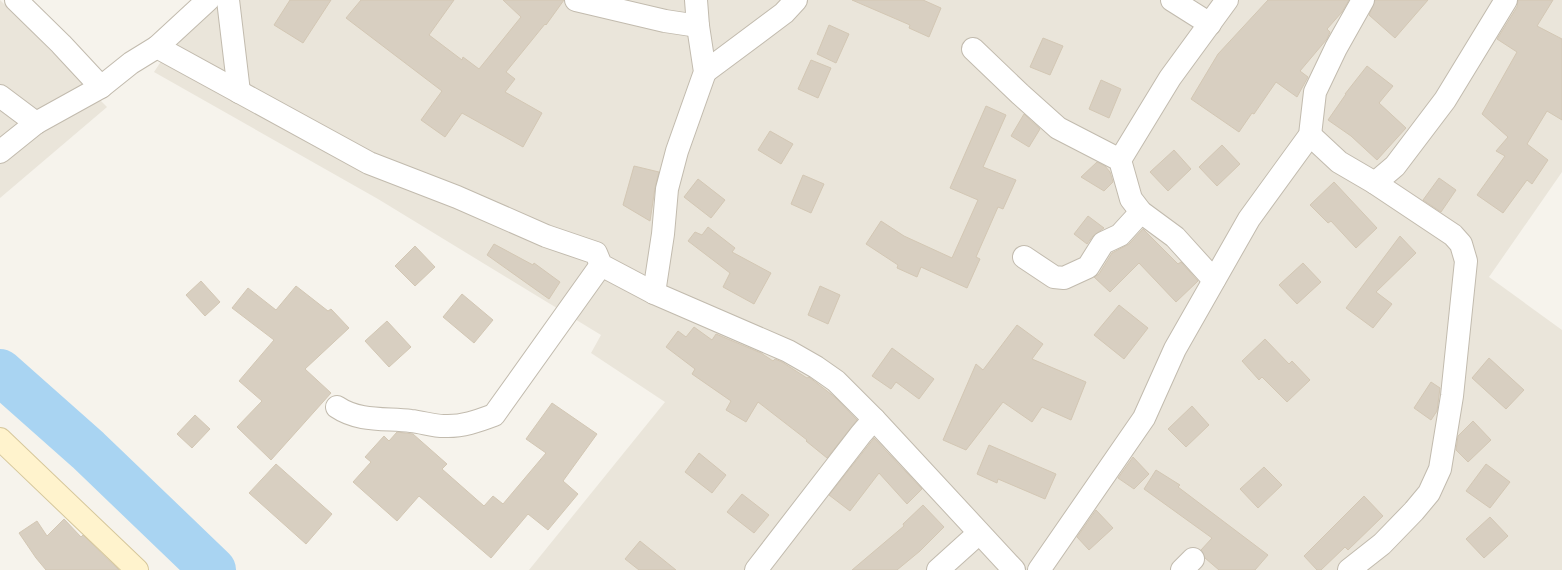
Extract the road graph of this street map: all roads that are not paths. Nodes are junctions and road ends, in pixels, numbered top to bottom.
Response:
1 (16, 0) edge
2 (208, 0) edge
3 (228, 0) edge
4 (576, 0) edge
5 (696, 0) edge
6 (796, 0) edge
7 (1172, 0) edge
8 (1227, 0) edge
9 (1363, 0) edge
10 (1506, 0) edge
11 (1210, 24) junction
12 (698, 26) junction
13 (157, 47) junction
14 (973, 49) dead end
15 (705, 72) junction
16 (101, 87) junction
17 (239, 92) junction
18 (0, 96) edge
19 (36, 124) junction
20 (1310, 135) junction
21 (0, 152) edge
22 (1120, 160) junction
23 (1375, 183) junction
24 (1141, 212) junction
25 (1024, 257) dead end
26 (601, 265) junction
27 (1214, 280) junction
28 (654, 293) junction
29 (337, 407) dead end
30 (874, 419) junction
31 (0, 439) edge
32 (979, 533) junction
33 (137, 570) edge
34 (756, 570) edge
35 (938, 570) edge
36 (1014, 570) edge
37 (1039, 570) edge
38 (1349, 570) edge

1 - 16 street
2 - 13 street
3 - 17 street
4 - 12 street
5 - 12 street
6 - 15 street
7 - 11 street
8 - 11 street
9 - 20 street
10 - 23 street
11 - 22 street
12 - 15 street
13 - 16 street
13 - 17 street
14 - 22 street
15 - 28 street
16 - 19 street
17 - 26 street
18 - 19 street
19 - 21 street
20 - 23 street
20 - 27 street
22 - 24 street
23 - 38 street
24 - 25 street
24 - 27 street
26 - 28 street
26 - 29 street
27 - 37 street
28 - 30 street
30 - 32 street
30 - 34 street
31 - 33 street
32 - 35 street
32 - 36 street

